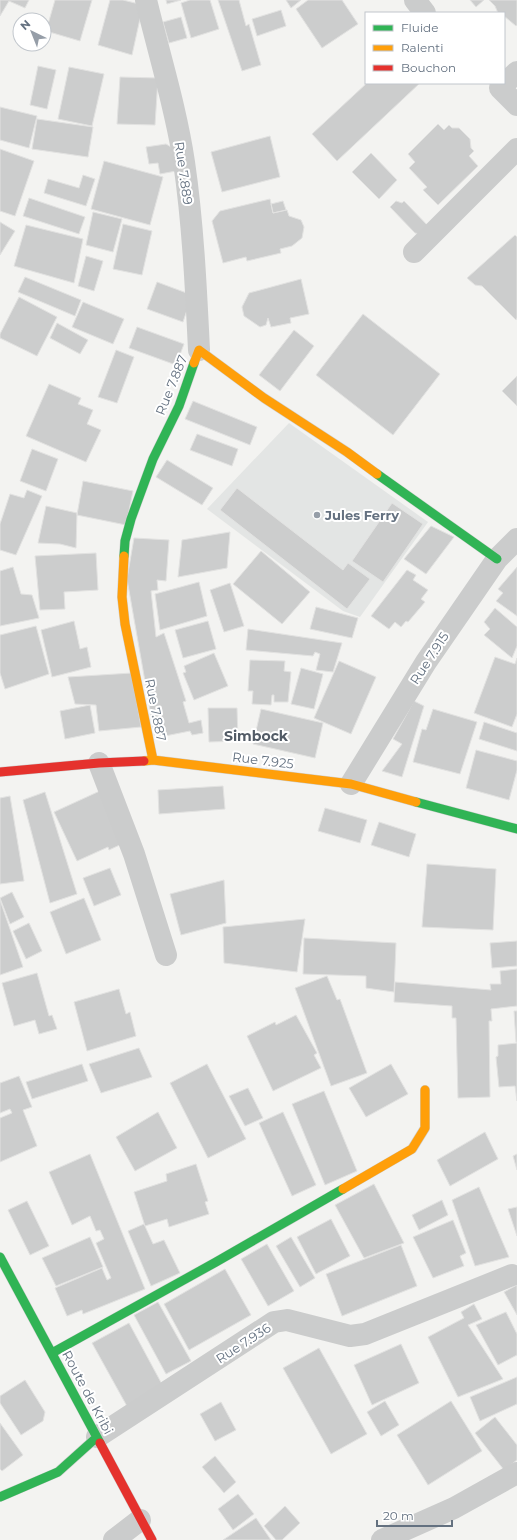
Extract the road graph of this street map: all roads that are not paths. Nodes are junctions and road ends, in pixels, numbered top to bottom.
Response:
1 (146, 0) edge
2 (415, 0) edge
3 (424, 12) edge
4 (517, 72) edge
5 (505, 80) edge
6 (497, 86) edge
7 (517, 106) edge
8 (517, 148) edge
9 (414, 252) dead end
10 (199, 350) junction
11 (517, 539) edge
12 (497, 559) junction
13 (153, 760) junction
14 (99, 763) junction
15 (0, 772) edge
16 (351, 784) junction
17 (517, 829) edge
18 (166, 955) dead end
19 (424, 1090) dead end
20 (0, 1257) edge
21 (512, 1275) dead end
22 (52, 1353) junction
23 (97, 1437) junction
24 (517, 1473) edge
25 (0, 1497) edge
26 (140, 1520) junction
27 (114, 1540) edge
28 (152, 1540) edge
29 (382, 1540) edge

1 - 10 street, Rue 7.889
2 - 3 street
4 - 5 street
6 - 7 street
8 - 9 street
10 - 12 street, Rue 7.887
10 - 13 street, Rue 7.887
11 - 12 street, Rue 7.915
12 - 16 street, Rue 7.915
13 - 14 street, Rue 7.925
13 - 16 street, Rue 7.925
14 - 15 street, Rue 7.925
14 - 18 street
16 - 17 street, Rue 7.925
19 - 22 street
20 - 22 street, Route de Kribi
21 - 23 street, Rue 7.936
22 - 23 street, Route de Kribi
23 - 25 street, Rue 7.936
23 - 26 street, Route de Kribi
24 - 29 street
26 - 27 street
26 - 28 street, Route de Kribi

